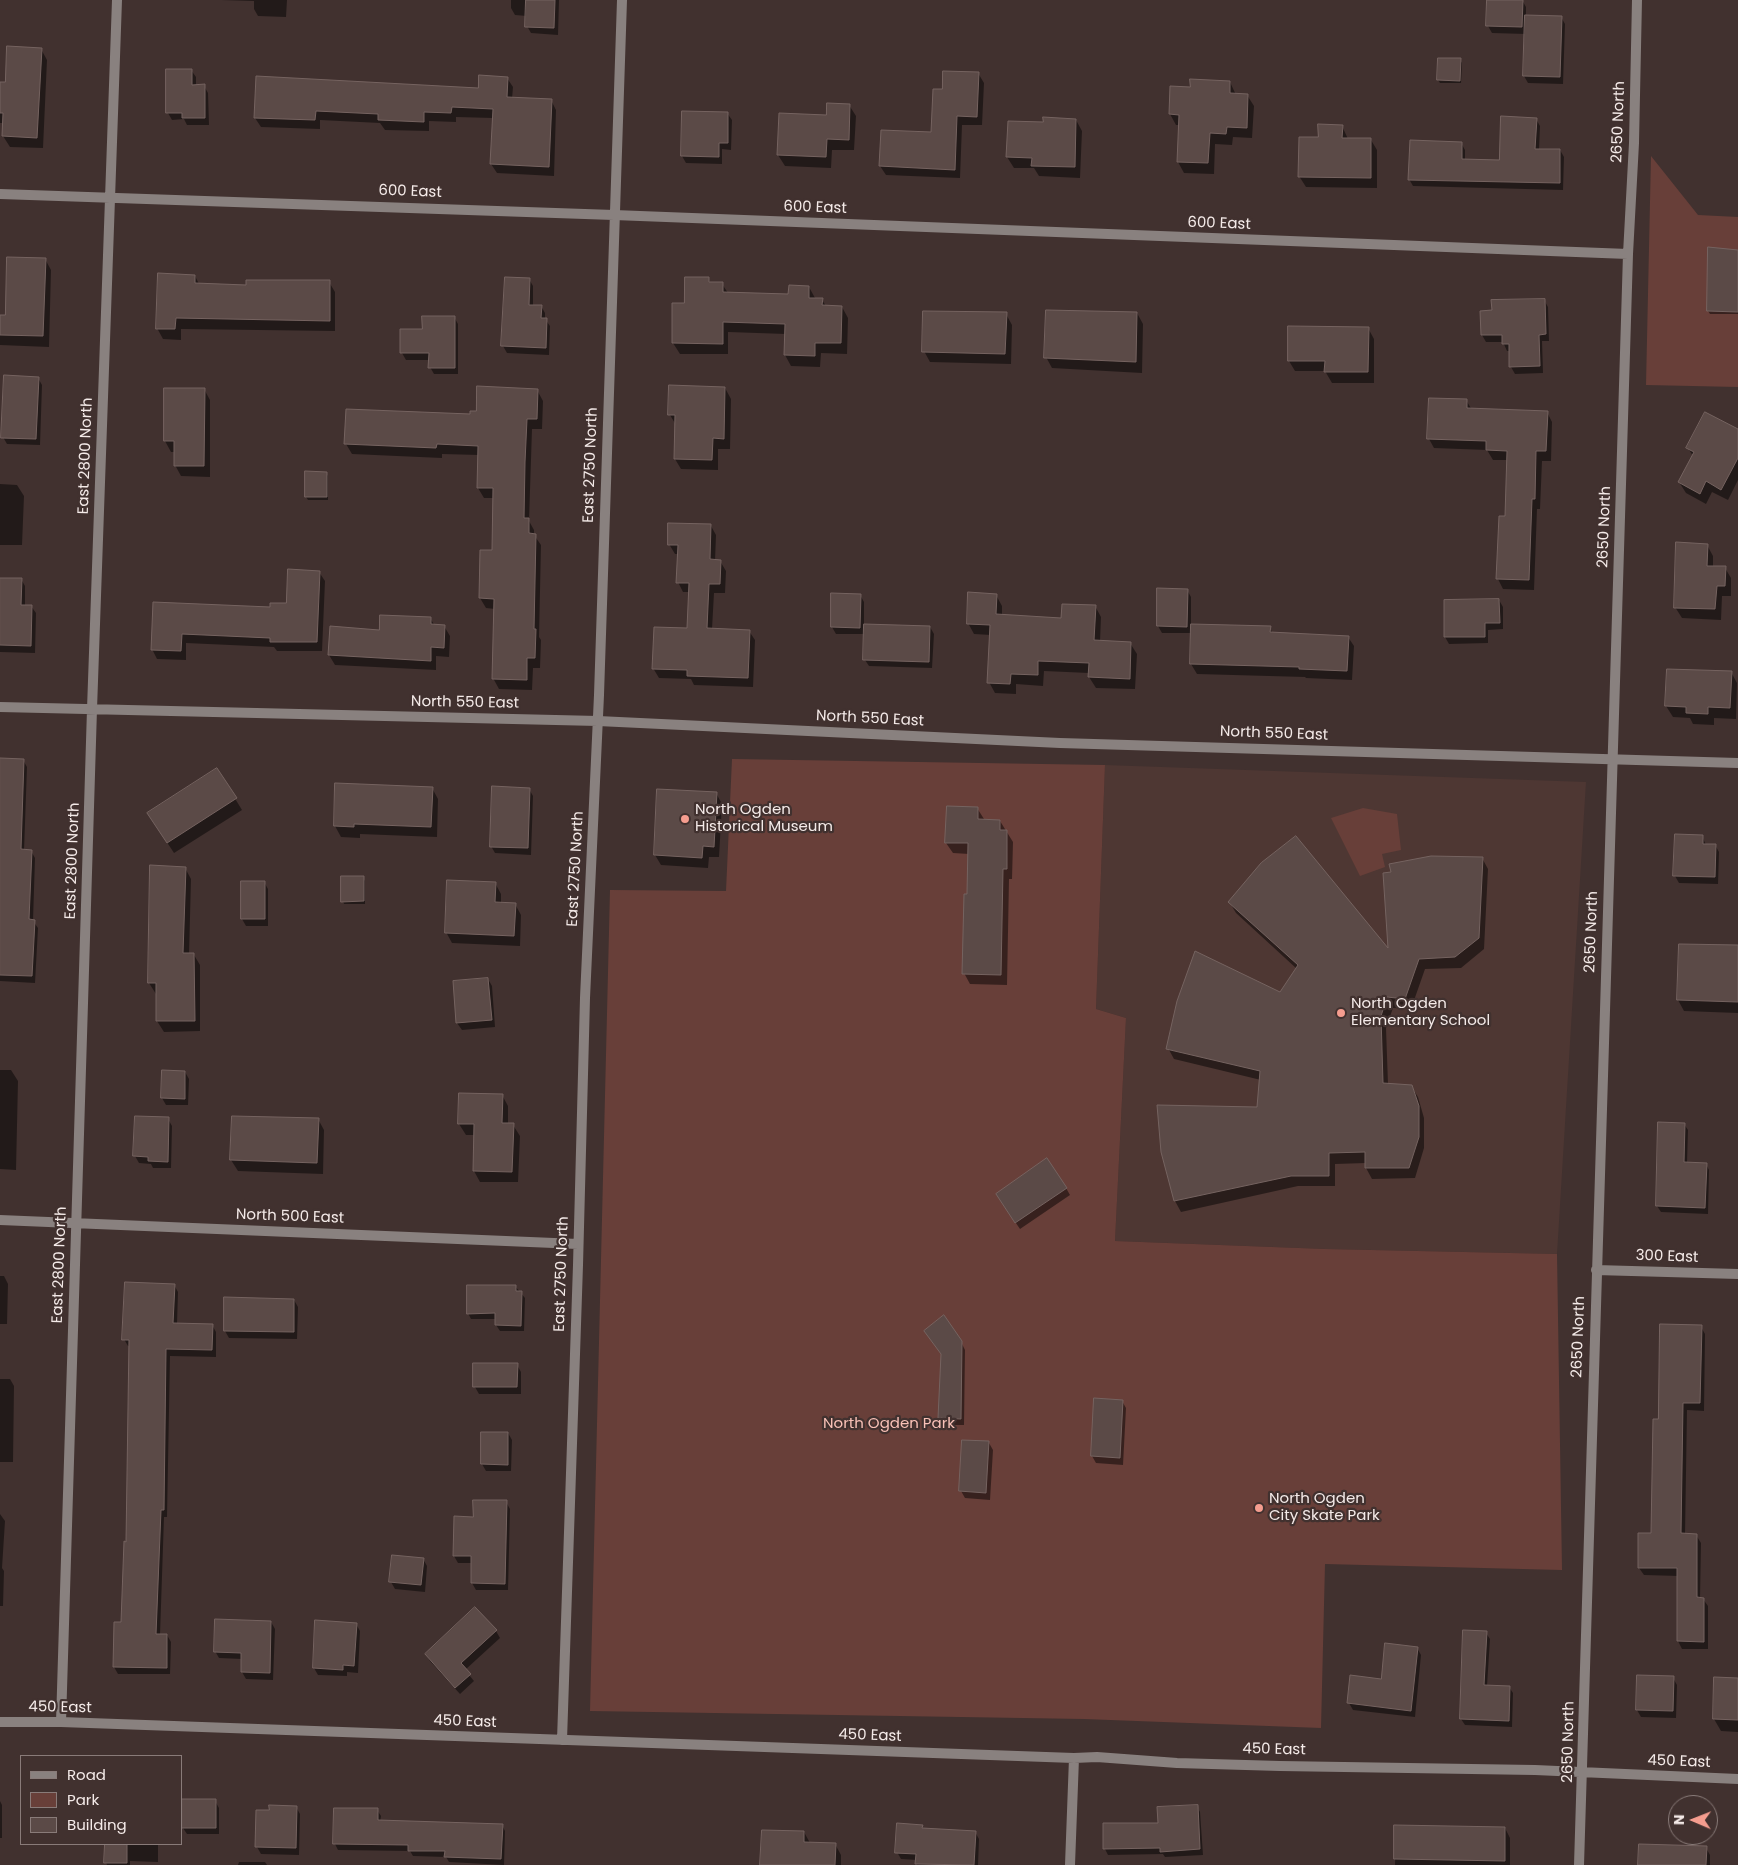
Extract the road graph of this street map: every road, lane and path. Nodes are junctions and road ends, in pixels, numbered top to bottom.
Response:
1 (117, 0) edge
2 (622, 0) edge
3 (1637, 0) edge
4 (0, 194) edge
5 (110, 196) junction
6 (614, 214) junction
7 (1628, 254) junction
8 (0, 707) edge
9 (92, 709) junction
10 (598, 721) junction
11 (1613, 759) junction
12 (1738, 763) edge
13 (0, 1220) edge
14 (76, 1223) junction
15 (578, 1244) junction
16 (1596, 1270) junction
17 (1738, 1274) edge
18 (0, 1722) edge
19 (61, 1722) junction
20 (562, 1740) junction
21 (1074, 1758) junction
22 (1583, 1773) junction
23 (1738, 1779) edge
24 (1070, 1865) edge
25 (1579, 1865) edge

1 - 5 street, East 2800 North
2 - 6 street, East 2750 North
3 - 7 street, 2650 North
4 - 5 street, 600 East
5 - 6 street, 600 East
5 - 9 street, East 2800 North
6 - 7 street, 600 East
6 - 10 street, East 2750 North
7 - 11 street, 2650 North
8 - 9 street, North 550 East
9 - 10 street, North 550 East
9 - 14 street, East 2800 North
10 - 11 street, North 550 East
10 - 15 street, East 2750 North
11 - 12 street, North 550 East
11 - 16 street, 2650 North
13 - 14 street, North 500 East
14 - 15 street, North 500 East
14 - 19 street, East 2800 North
15 - 20 street, East 2750 North
16 - 17 street, 300 East
16 - 22 street, 2650 North
18 - 19 street, 450 East
19 - 20 street, 450 East
20 - 21 street, 450 East
21 - 22 street, 450 East
21 - 24 street
22 - 23 street, 450 East
22 - 25 street, 2650 North

